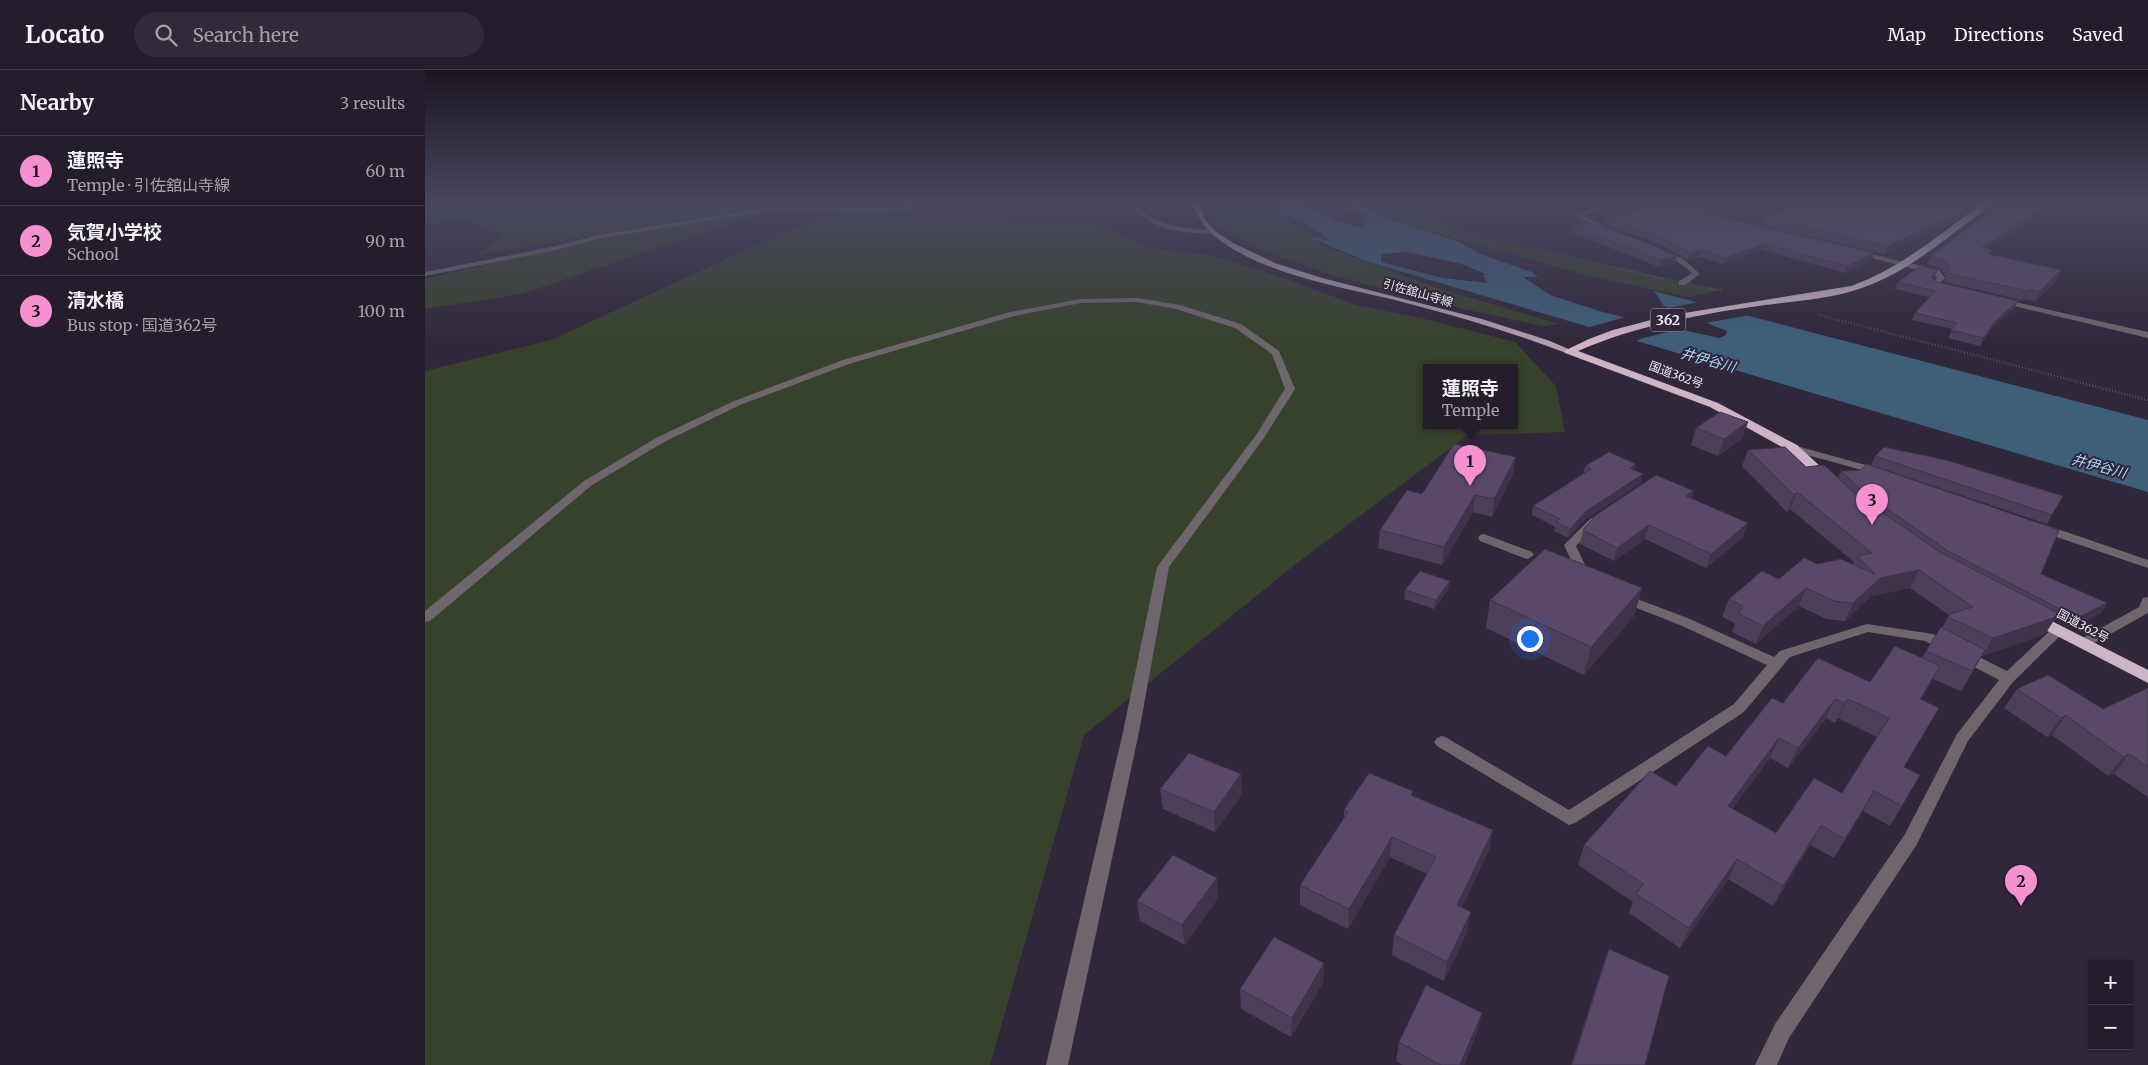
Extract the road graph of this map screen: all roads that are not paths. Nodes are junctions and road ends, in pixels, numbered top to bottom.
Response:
1 (548, 249) edge
2 (1241, 249) edge
3 (1656, 249) edge
4 (1924, 249) edge
5 (1846, 250) edge
6 (1904, 264) junction
7 (425, 274) edge
8 (1682, 283) road end
9 (1954, 289) edge
10 (1991, 298) edge
11 (2148, 335) edge
12 (1569, 351) junction
13 (1793, 448) junction
14 (1895, 478) edge
15 (1840, 492) edge
16 (1604, 514) edge
17 (2035, 525) edge
18 (1484, 538) dead end
19 (1528, 555) dead end
20 (2148, 564) edge
21 (1569, 571) edge
22 (1615, 595) edge
23 (2147, 607) edge
24 (2024, 612) edge
25 (425, 618) edge
26 (2059, 630) junction
27 (2085, 644) junction
28 (1777, 664) junction
29 (2008, 678) junction
30 (2148, 678) edge
31 (1442, 742) dead end
32 (1057, 1065) edge
33 (1766, 1065) edge

1 - 7 street
2 - 12 main road, 引佐舘山寺線
3 - 8 street
4 - 6 highway, 362
5 - 6 street
6 - 9 street
6 - 12 highway, 362
10 - 11 street
12 - 13 highway, 国道362号
13 - 14 street
13 - 15 highway, 国道362号
16 - 21 street
17 - 20 street
18 - 19 street
22 - 28 street
23 - 27 street
24 - 26 highway, 国道362号
25 - 32 street
26 - 27 highway, 国道362号
26 - 29 street
27 - 30 highway, 国道362号
28 - 29 street
28 - 31 street
29 - 33 street

